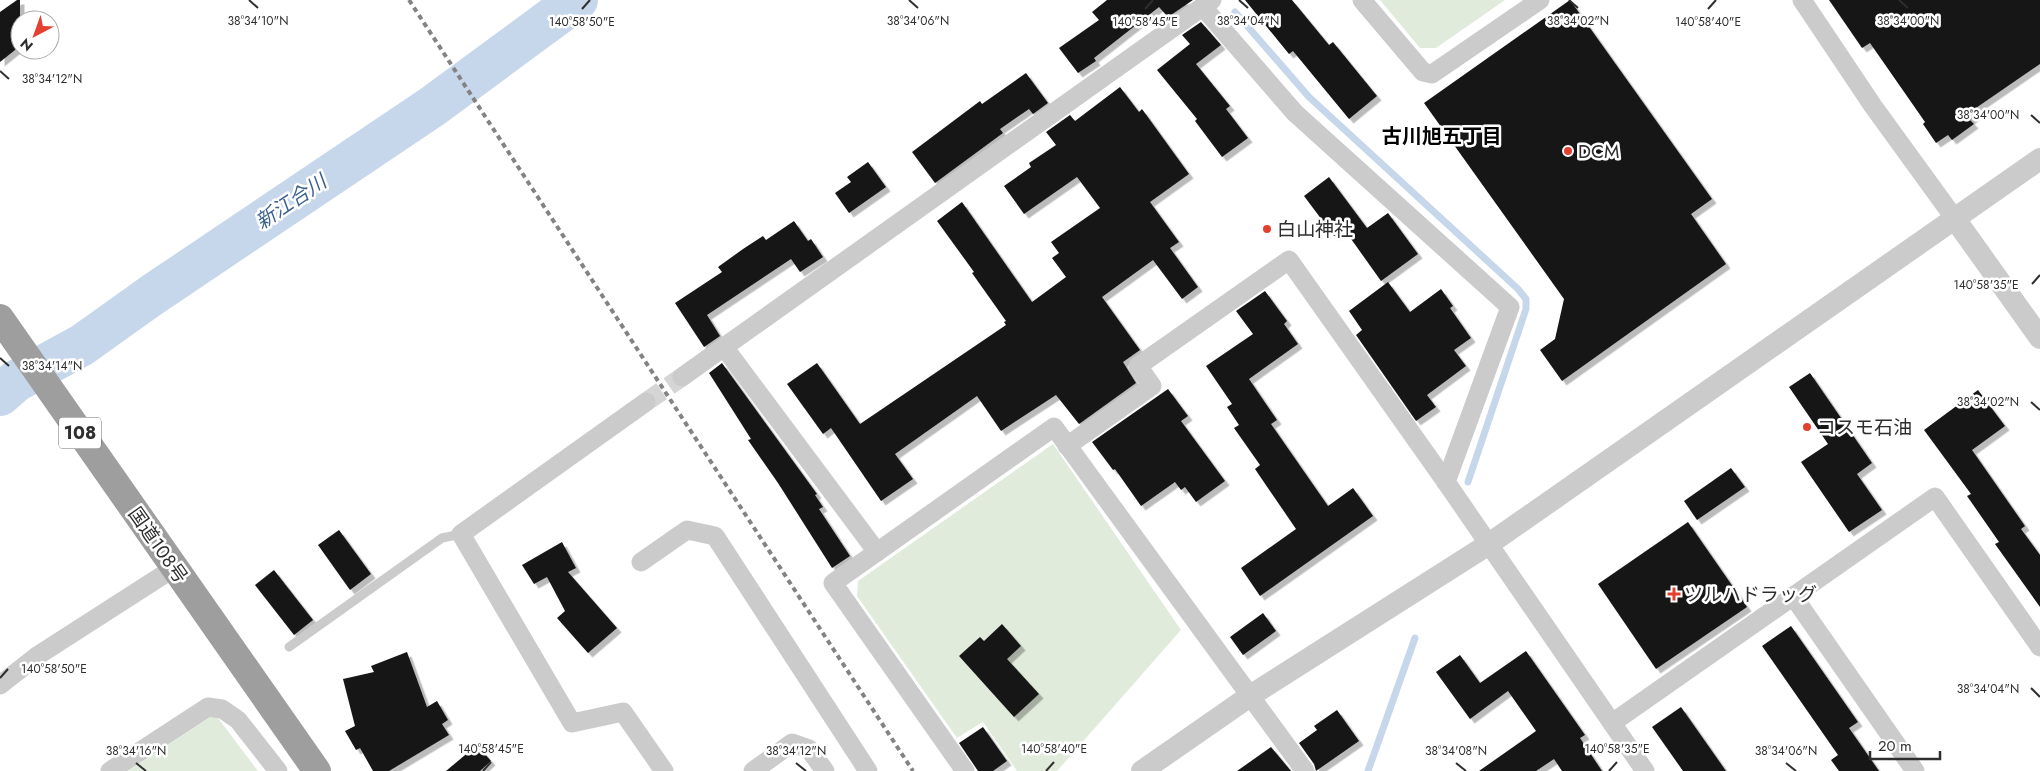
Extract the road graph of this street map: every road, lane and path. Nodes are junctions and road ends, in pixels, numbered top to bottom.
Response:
1 (1362, 0) edge
2 (1540, 0) edge
3 (1802, 0) edge
4 (1208, 3) edge
5 (2040, 159) edge
6 (1955, 219) junction
7 (0, 318) edge
8 (2040, 338) edge
9 (724, 347) junction
10 (682, 377) tunnel mouth
11 (646, 402) tunnel mouth
12 (1067, 446) junction
13 (1446, 482) junction
14 (461, 534) junction
15 (1489, 544) junction
16 (877, 552) junction
17 (167, 558) junction
18 (641, 562) dead end
19 (1792, 596) junction
20 (289, 647) dead end
21 (2040, 647) edge
22 (0, 686) edge
23 (1250, 696) junction
24 (1612, 723) junction
25 (110, 771) edge
26 (278, 771) edge
27 (317, 771) edge
28 (664, 771) edge
29 (753, 771) edge
30 (825, 771) edge
31 (868, 771) edge
32 (965, 771) edge
33 (1142, 771) edge
34 (1305, 771) edge
35 (1645, 771) edge
36 (1915, 771) edge

1 - 2 street
3 - 6 street
4 - 9 street
4 - 13 street
5 - 6 street
6 - 8 street
6 - 15 street
7 - 17 highway, 国道108号 / 108
9 - 10 street
9 - 16 street
11 - 14 street
12 - 13 street
12 - 16 street
12 - 23 street
13 - 15 street
14 - 20 lane
14 - 28 street
15 - 23 street
15 - 24 street
16 - 32 street
17 - 22 street
17 - 27 highway, 国道108号 / 108
18 - 31 street
19 - 21 street
19 - 24 street
19 - 36 street
23 - 33 street
23 - 34 street
24 - 35 street
25 - 26 street
29 - 30 street

